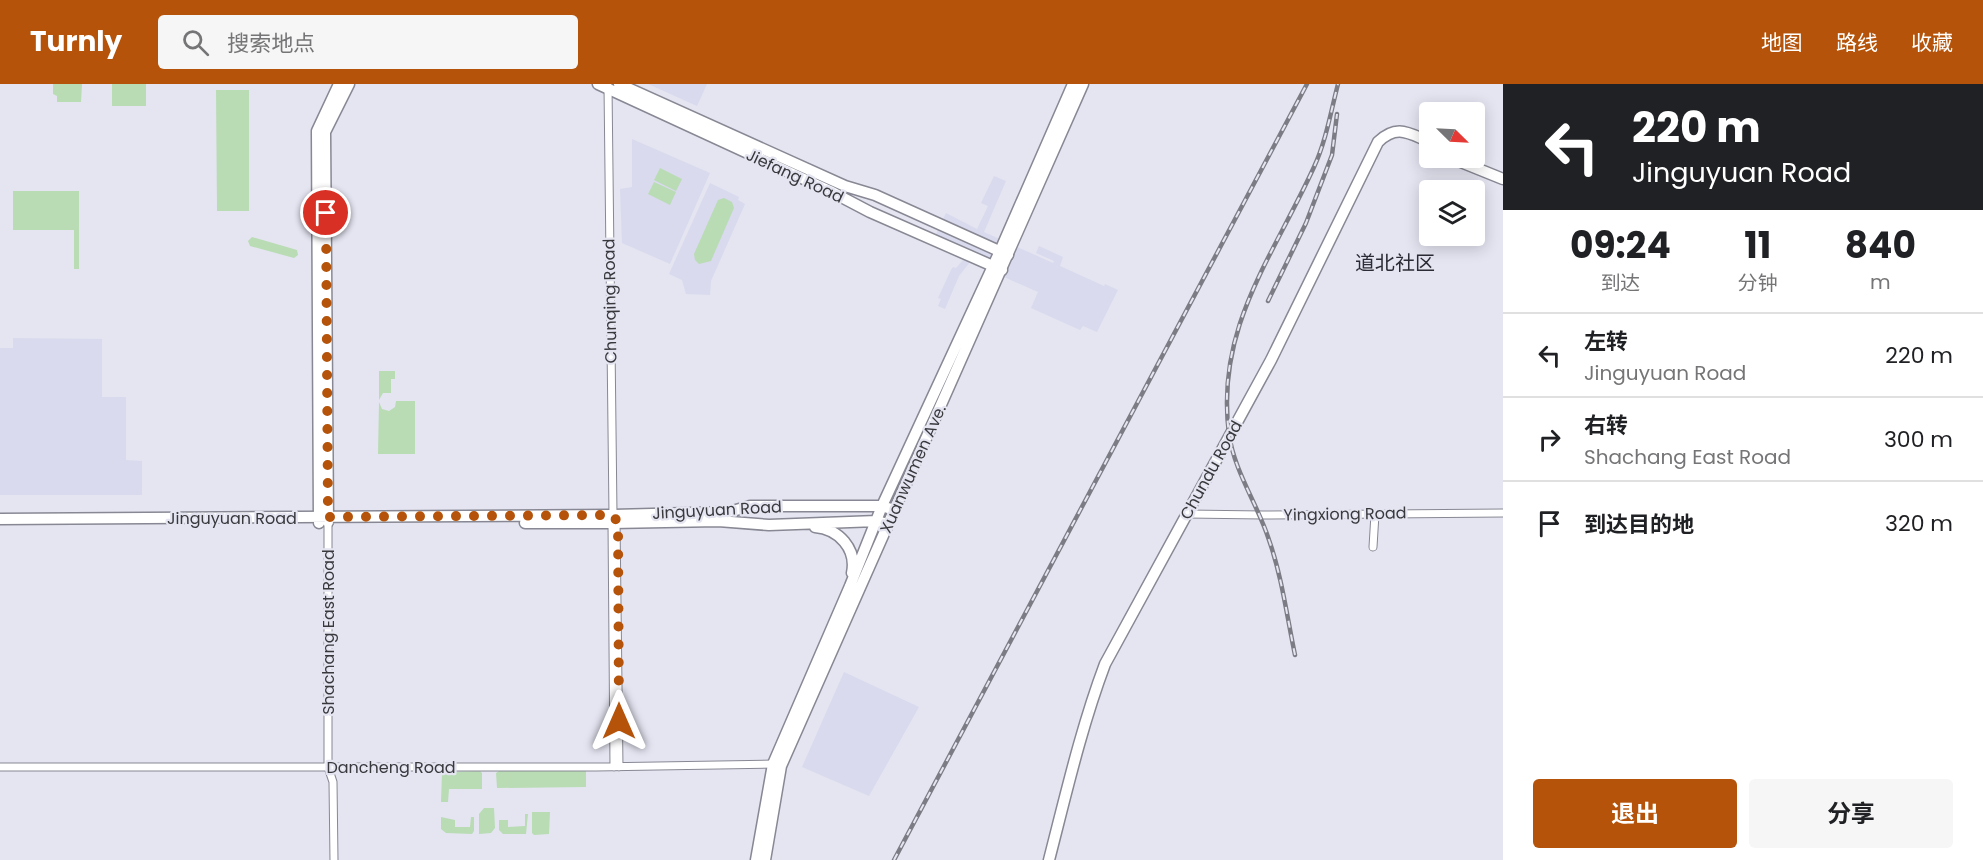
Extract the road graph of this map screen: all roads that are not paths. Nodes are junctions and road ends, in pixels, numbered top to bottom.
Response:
1 (339, 84) edge
2 (348, 84) edge
3 (620, 84) edge
4 (1073, 84) edge
5 (1083, 84) edge
6 (604, 85) edge
7 (1419, 137) edge
8 (1419, 144) edge
9 (1485, 166) edge
10 (1476, 168) edge
11 (1503, 173) edge
12 (1503, 179) edge
13 (1004, 253) junction
14 (997, 268) junction
15 (882, 506) junction
16 (894, 510) junction
17 (1503, 513) edge
18 (1189, 514) junction
19 (1375, 514) junction
20 (324, 520) junction
21 (614, 520) junction
22 (0, 521) edge
23 (882, 523) junction
24 (788, 524) junction
25 (1373, 547) dead end
26 (850, 586) junction
27 (777, 765) junction
28 (0, 767) edge
29 (328, 767) junction
30 (617, 767) junction
31 (334, 860) edge
32 (756, 860) edge
33 (765, 860) edge
34 (1051, 860) edge

1 - 20 main road, Shachang East Road
2 - 20 main road, Shachang East Road
3 - 13 main road, Jiefang Road
4 - 13 main road, Xuanwumen Ave.
5 - 13 main road, Xuanwumen Ave.
6 - 14 main road, Jiefang Road
6 - 21 street, Chunqing Road
7 - 18 main road, Chundu Road
8 - 18 main road, Chundu Road
9 - 11 main road
10 - 12 main road
13 - 14 main road, Xuanwumen Ave.
14 - 15 main road, Xuanwumen Ave.
14 - 16 main road, Xuanwumen Ave.
15 - 16 main road, Jinguyuan Road
15 - 21 main road, Jinguyuan Road
15 - 23 main road, Xuanwumen Ave.
16 - 23 main road, Xuanwumen Ave.
17 - 19 street, Yingxiong Road
18 - 19 street, Yingxiong Road
18 - 34 main road, Chundu Road
19 - 25 street
20 - 21 main road, Jinguyuan Road
20 - 22 main road, Jinguyuan Road
20 - 29 street, Shachang East Road
21 - 24 main road, Jinguyuan Road
21 - 30 street, Chunqing Road
23 - 24 main road, Jinguyuan Road
23 - 26 main road, Xuanwumen Ave.
23 - 27 main road, Xuanwumen Ave.
24 - 26 main road
26 - 27 main road, Xuanwumen Ave.
27 - 30 street, Dancheng Road
27 - 32 main road, Xuanwumen Ave.
27 - 33 main road, Xuanwumen Ave.
28 - 29 street, Dancheng Road
29 - 30 street, Dancheng Road
29 - 31 street, Shachang East Road

